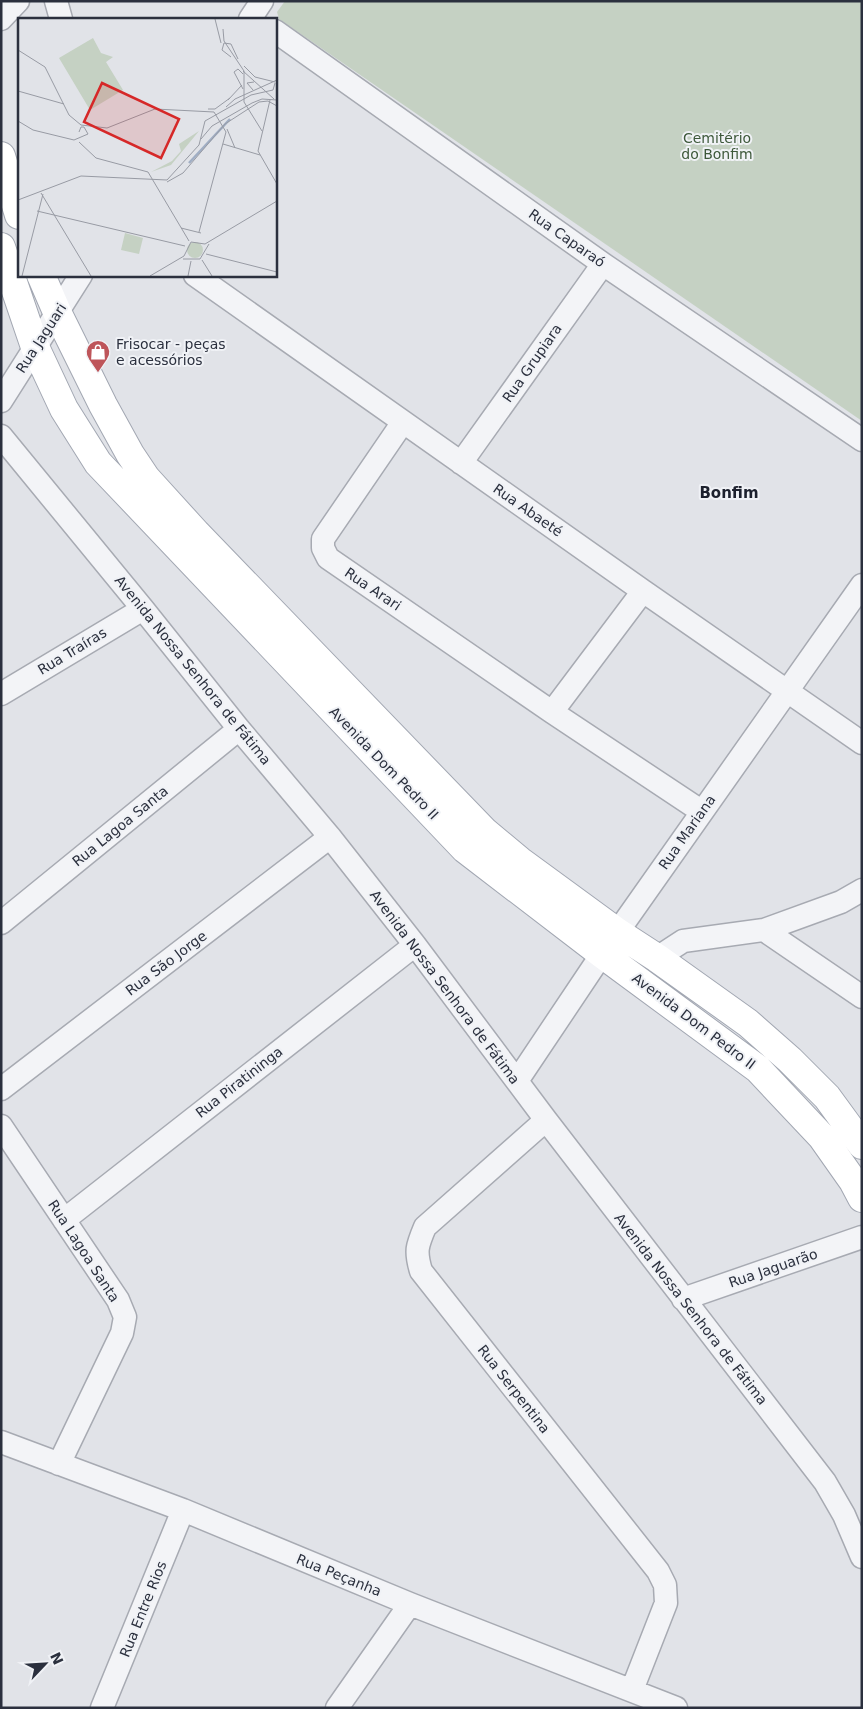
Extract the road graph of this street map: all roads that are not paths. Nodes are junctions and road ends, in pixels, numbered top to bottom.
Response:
1 (18, 1) edge
2 (56, 1) edge
3 (1, 18) edge
4 (60, 18) edge
5 (276, 32) edge
6 (1, 156) edge
7 (18, 212) edge
8 (1, 248) edge
9 (602, 264) junction
10 (41, 276) edge
11 (80, 276) edge
12 (196, 276) edge
13 (57, 312) junction
14 (35, 347) junction
15 (1, 401) edge
16 (403, 422) junction
17 (1, 436) edge
18 (862, 440) edge
19 (462, 463) junction
20 (862, 585) edge
21 (643, 591) junction
22 (144, 608) junction
23 (788, 691) junction
24 (1, 694) edge
25 (552, 712) junction
26 (239, 729) junction
27 (862, 743) edge
28 (701, 811) junction
29 (330, 837) junction
30 (862, 890) edge
31 (1, 923) edge
32 (764, 930) junction
33 (610, 943) junction
34 (415, 945) junction
35 (657, 958) junction
36 (862, 997) edge
37 (517, 1081) junction
38 (1, 1089) edge
39 (546, 1120) junction
40 (1, 1126) edge
41 (862, 1146) edge
42 (862, 1198) edge
43 (64, 1220) junction
44 (862, 1236) edge
45 (683, 1299) junction
46 (1, 1442) edge
47 (59, 1464) junction
48 (183, 1510) junction
49 (862, 1557) edge
50 (410, 1604) junction
51 (632, 1690) junction
52 (102, 1708) edge
53 (337, 1708) edge
54 (676, 1708) edge

1 - 3 street
2 - 4 street
5 - 9 street, Rua Caparaó
6 - 7 main road
8 - 14 main road, Avenida Dom Pedro II
9 - 18 street, Rua Caparaó
9 - 19 street, Rua Grupiara
10 - 13 main road, Avenida Dom Pedro II
11 - 13 street, Rua Jaguari
12 - 16 street, Rua Abaeté
13 - 14 street, Rua Jaguari
13 - 33 main road, Avenida Dom Pedro II
14 - 15 street, Rua Jaguari
14 - 33 main road, Avenida Dom Pedro II
16 - 19 street, Rua Abaeté
16 - 25 street, Rua Arari
17 - 22 street, Avenida Nossa Senhora de Fátima
19 - 21 street, Rua Abaeté
20 - 23 street, Rua Mariana
21 - 23 street, Rua Abaeté
21 - 25 street
22 - 24 street, Rua Traíras
22 - 26 street, Avenida Nossa Senhora de Fátima
23 - 27 street, Rua Abaeté
23 - 28 street, Rua Mariana
25 - 28 street, Rua Arari
26 - 29 street, Avenida Nossa Senhora de Fátima
26 - 31 street, Rua Lagoa Santa
28 - 33 street, Rua Mariana
29 - 34 street, Avenida Nossa Senhora de Fátima
29 - 38 street, Rua São Jorge
30 - 32 street
32 - 35 street
32 - 36 street
33 - 35 main road, Avenida Dom Pedro II
33 - 37 street, Rua Mariana
33 - 42 main road, Avenida Dom Pedro II
34 - 37 street, Avenida Nossa Senhora de Fátima
34 - 43 street, Rua Piratininga
35 - 41 main road, Avenida Dom Pedro II
37 - 39 street, Avenida Nossa Senhora de Fátima
39 - 45 street, Avenida Nossa Senhora de Fátima
39 - 51 street, Rua Serpentina
40 - 43 street, Rua Lagoa Santa
43 - 47 street, Rua Lagoa Santa
44 - 45 street, Rua Jaguarão
45 - 49 street, Avenida Nossa Senhora de Fátima
46 - 47 street, Rua Peçanha
47 - 48 street, Rua Peçanha
48 - 50 street, Rua Peçanha
48 - 52 street, Rua Entre Rios
50 - 51 street, Rua Peçanha
50 - 53 street
51 - 54 street, Rua Peçanha

